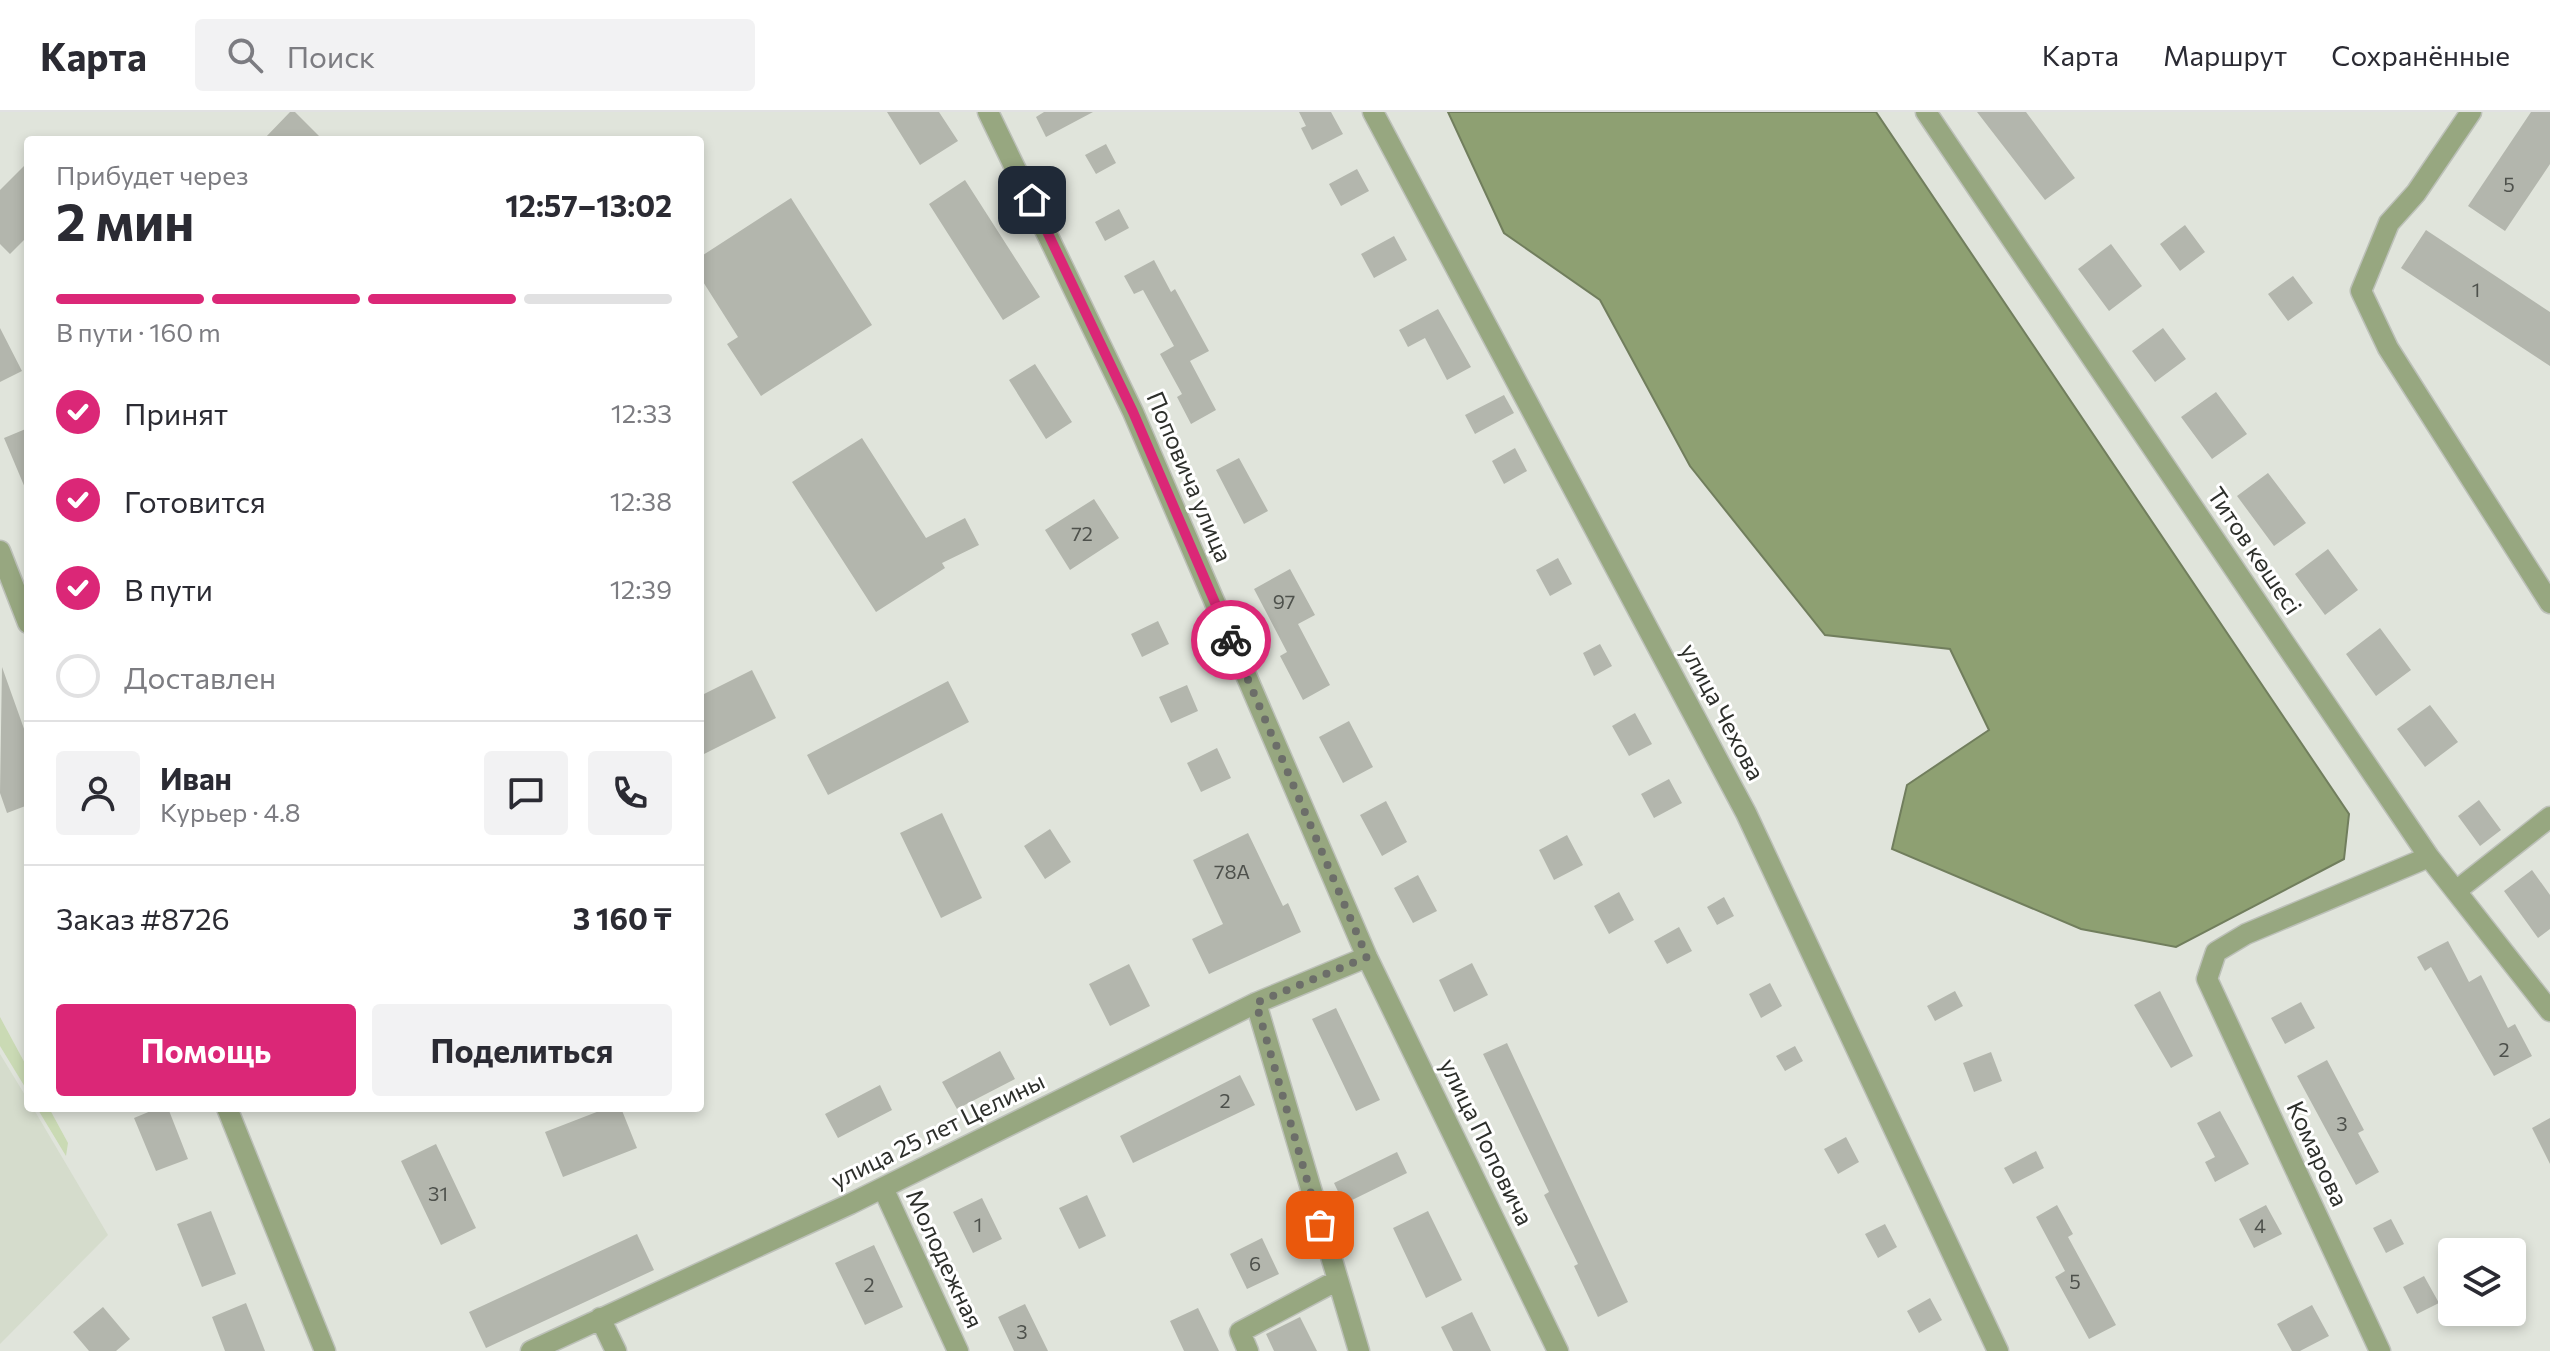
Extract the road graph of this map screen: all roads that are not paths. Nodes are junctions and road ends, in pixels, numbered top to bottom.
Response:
1 (988, 112) edge
2 (1373, 112) edge
3 (1926, 112) edge
4 (2471, 112) edge
5 (0, 551) edge
6 (2550, 603) edge
7 (24, 613) edge
8 (2550, 817) edge
9 (2429, 857) junction
10 (2456, 891) junction
11 (1367, 957) junction
12 (1256, 1003) junction
13 (2550, 1010) edge
14 (229, 1112) edge
15 (883, 1188) junction
16 (1336, 1281) junction
17 (600, 1318) junction
18 (325, 1351) edge
19 (531, 1351) edge
20 (616, 1351) edge
21 (958, 1351) edge
22 (1248, 1351) edge
23 (1359, 1351) edge
24 (1558, 1351) edge
25 (1998, 1351) edge
26 (2380, 1351) edge

1 - 11 street, Поповича улица
2 - 25 street, улица Чехова
3 - 9 street, Титов көшесі
4 - 6 street
5 - 7 street
8 - 10 street
9 - 10 street, Титов көшесі
9 - 26 street, Комарова
10 - 13 street, Титов көшесі
11 - 12 street, улица 25 лет Целины
11 - 24 street, улица Поповича
12 - 15 street, улица 25 лет Целины
12 - 16 street
14 - 18 street
15 - 17 street, улица 25 лет Целины
15 - 21 street, Молодежная
16 - 22 street
16 - 23 street
17 - 19 street, улица 25 лет Целины
17 - 20 street

